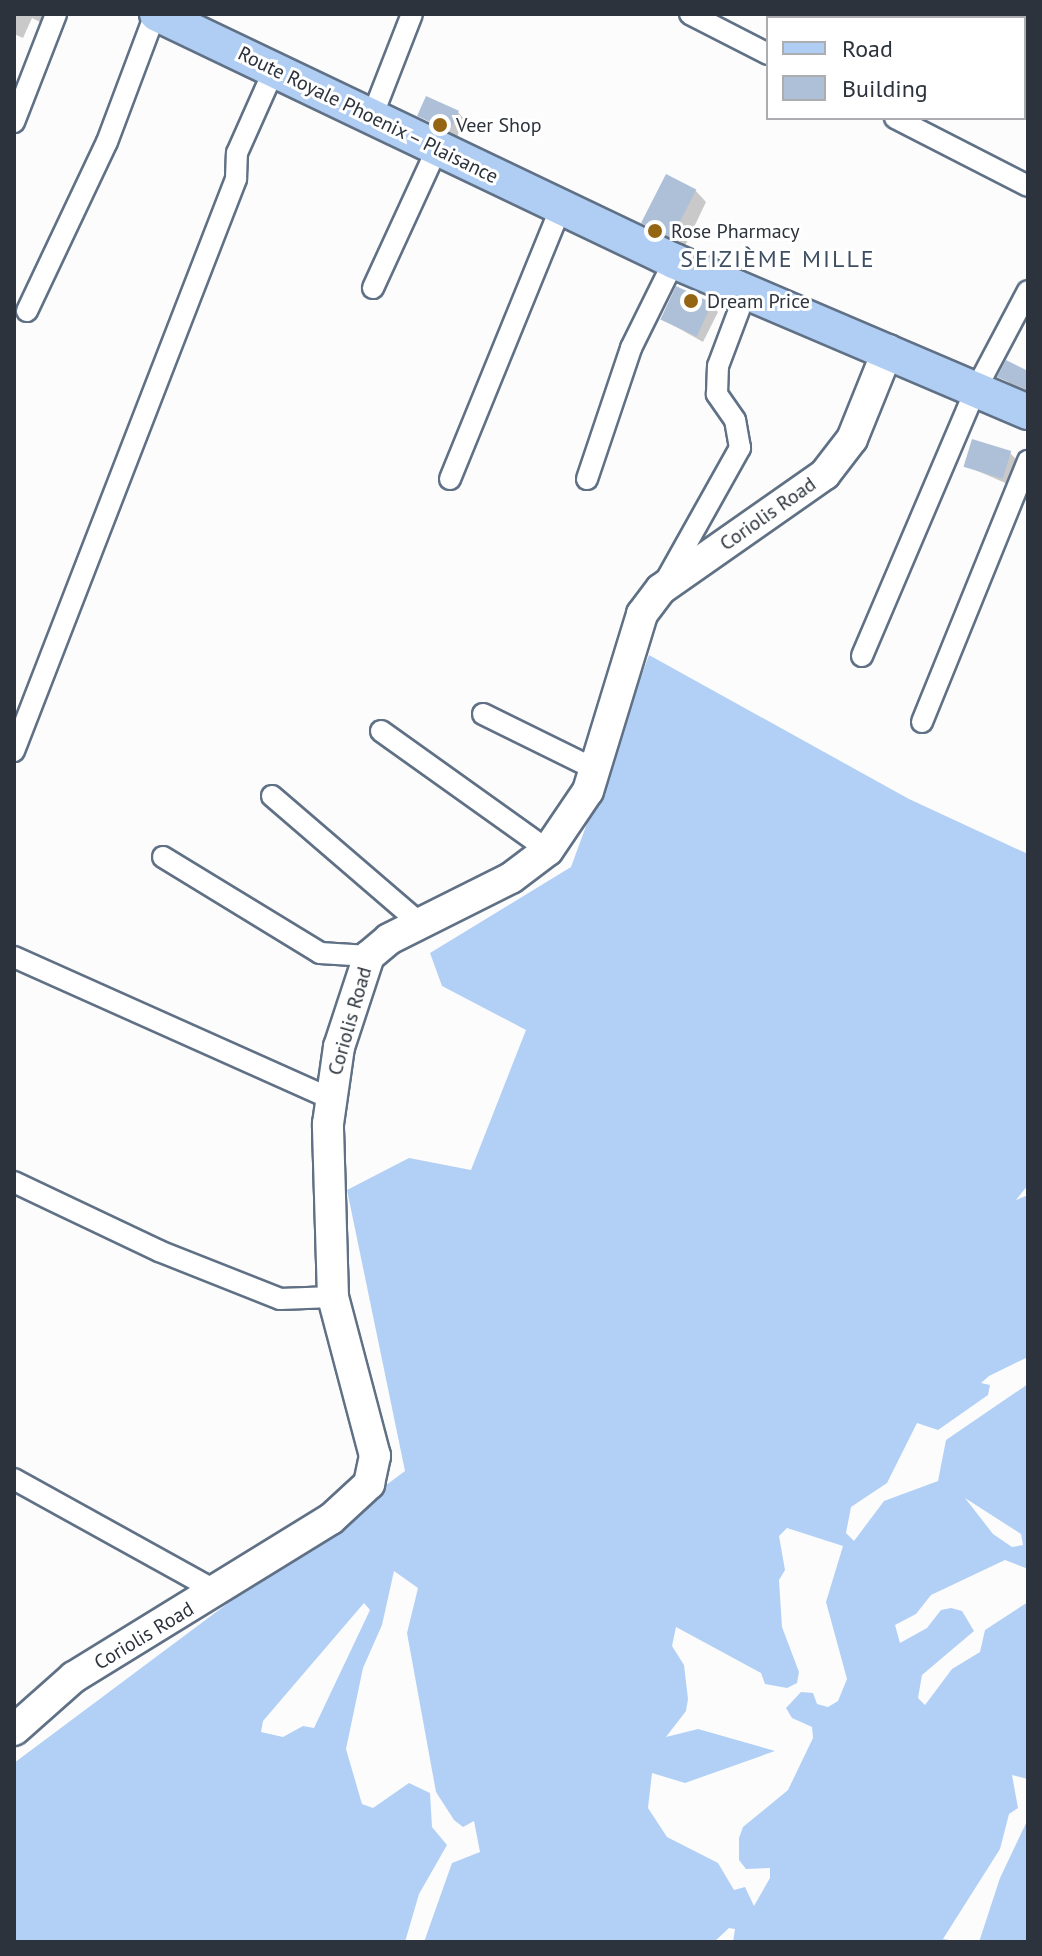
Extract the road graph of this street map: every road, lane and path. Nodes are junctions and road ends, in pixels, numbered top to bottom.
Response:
1 (56, 14) edge
2 (156, 14) edge
3 (412, 14) edge
4 (690, 14) edge
5 (766, 53) edge
6 (274, 70) junction
7 (373, 114) junction
8 (899, 120) edge
9 (14, 122) edge
10 (438, 147) junction
11 (1028, 186) edge
12 (561, 207) junction
13 (674, 261) junction
14 (373, 288) dead end
15 (1028, 291) edge
16 (745, 294) junction
17 (27, 311) dead end
18 (888, 350) junction
19 (975, 391) junction
20 (1028, 412) edge
21 (1028, 461) edge
22 (450, 479) dead end
23 (587, 479) dead end
24 (661, 589) junction
25 (862, 656) dead end
26 (483, 714) dead end
27 (922, 722) dead end
28 (381, 731) dead end
29 (14, 751) edge
30 (595, 769) junction
31 (272, 796) dead end
32 (548, 850) junction
33 (163, 857) dead end
34 (422, 925) junction
35 (369, 956) junction
36 (14, 957) edge
37 (329, 1098) junction
38 (14, 1182) edge
39 (333, 1297) junction
40 (14, 1479) edge
41 (218, 1592) junction
42 (14, 1730) edge

1 - 9 street
2 - 6 main road, Route Royale Phoenix – Plaisance
2 - 17 street
3 - 7 street
4 - 5 street
6 - 7 main road, Route Royale Phoenix – Plaisance
6 - 29 street
7 - 10 main road, Route Royale Phoenix – Plaisance
8 - 11 street
10 - 12 main road, Route Royale Phoenix – Plaisance
10 - 14 street
12 - 13 main road, Route Royale Phoenix – Plaisance
12 - 22 street
13 - 16 main road, Route Royale Phoenix – Plaisance
13 - 23 street
15 - 19 street
16 - 18 main road, Route Royale Phoenix – Plaisance
16 - 24 street
18 - 19 main road, Route Royale Phoenix – Plaisance
18 - 24 main road, Coriolis Road
19 - 20 main road, Route Royale Phoenix – Plaisance
19 - 25 street
21 - 27 street
24 - 30 main road, Coriolis Road
26 - 30 street
28 - 32 street
30 - 32 main road, Coriolis Road
31 - 34 street
32 - 34 main road, Coriolis Road
33 - 35 street
34 - 35 main road, Coriolis Road
35 - 37 main road, Coriolis Road
36 - 37 street
37 - 39 main road, Coriolis Road
38 - 39 street
39 - 41 main road, Coriolis Road
40 - 41 street
41 - 42 main road, Coriolis Road

